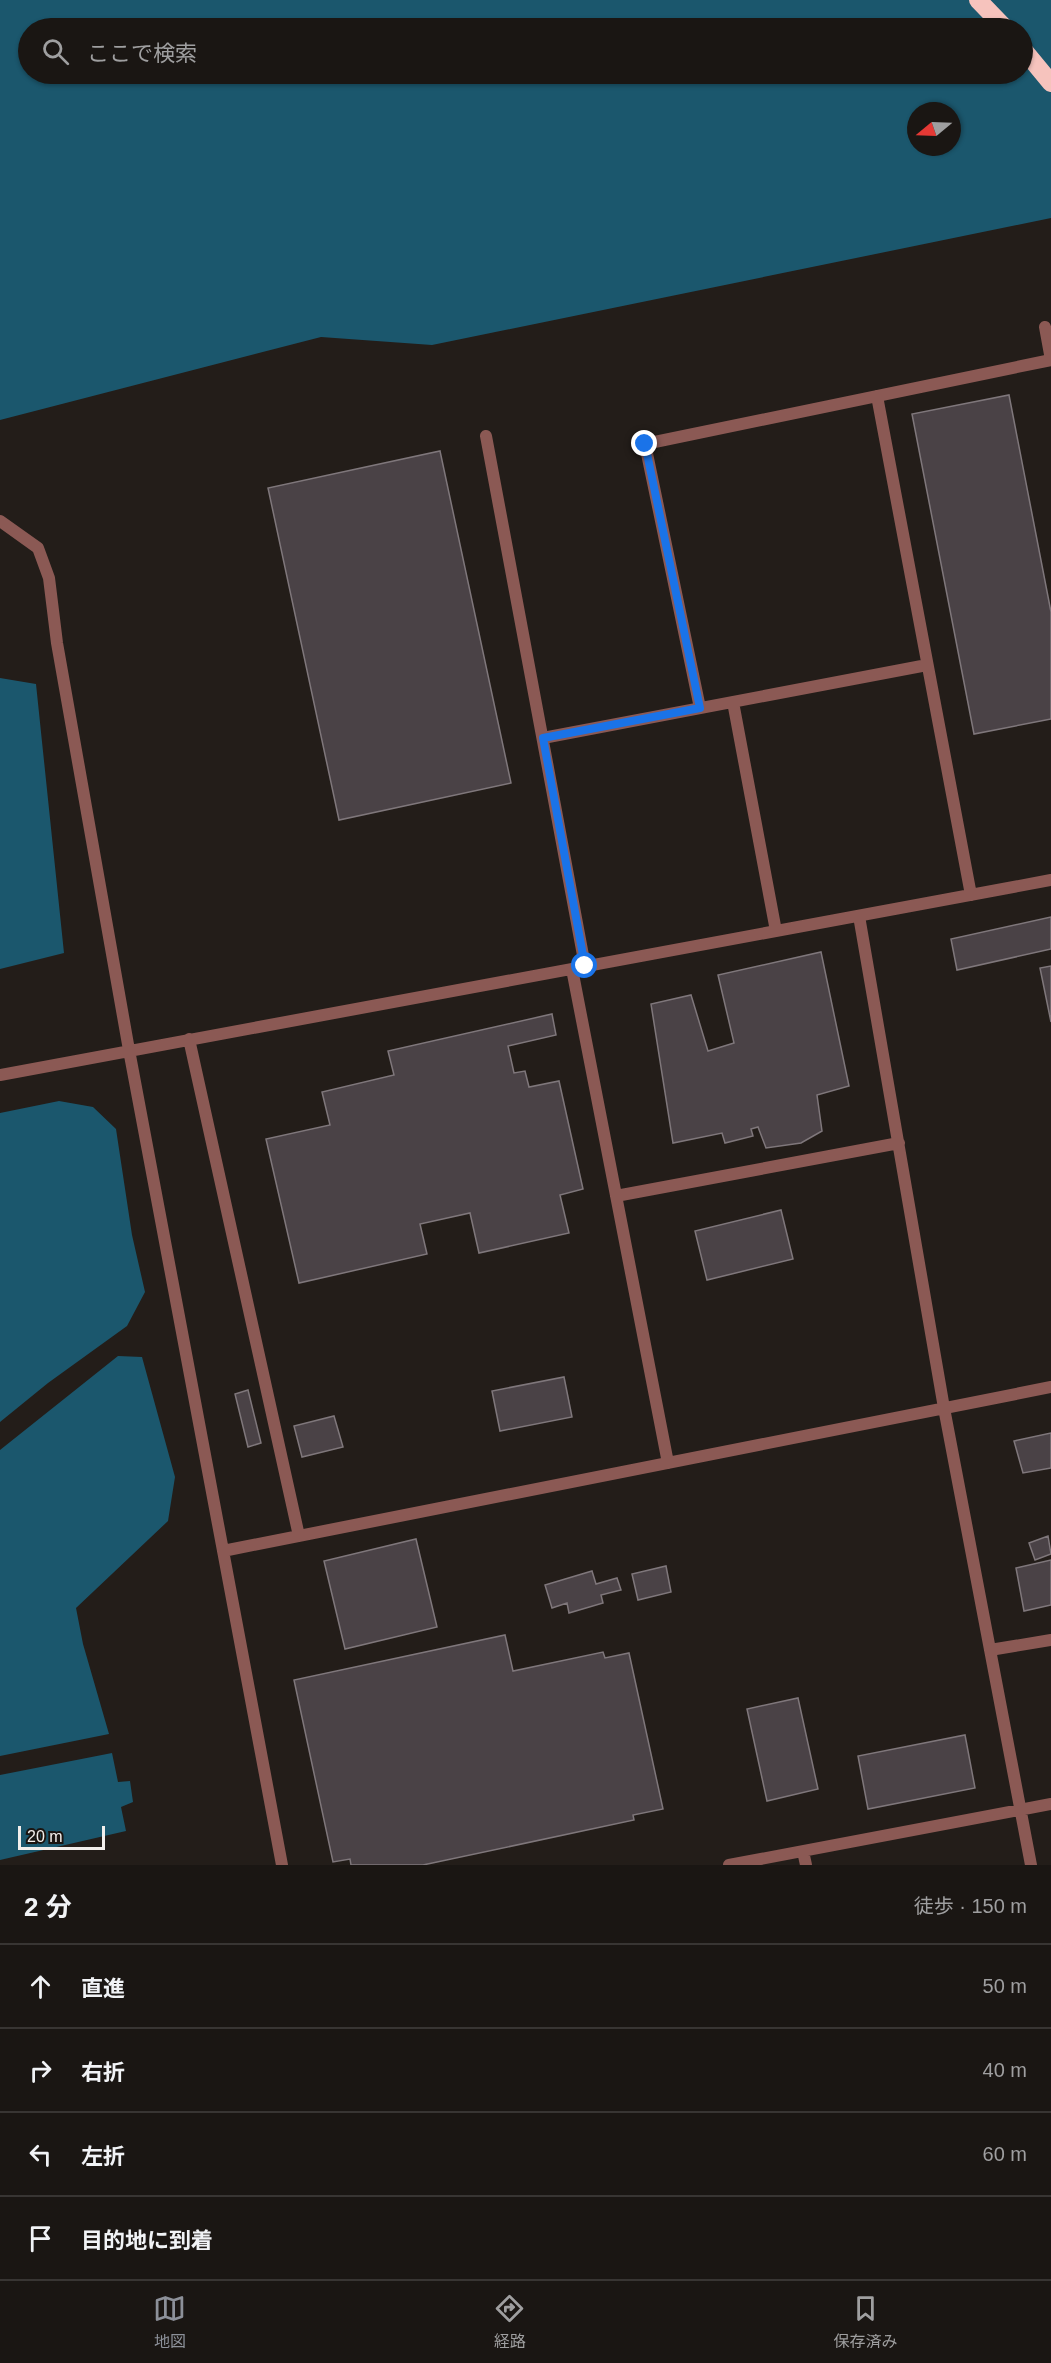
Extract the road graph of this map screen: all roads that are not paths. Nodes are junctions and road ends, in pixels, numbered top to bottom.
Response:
1 (978, 0) edge
2 (995, 18) edge
3 (1033, 60) edge
4 (1051, 82) edge
5 (1045, 327) dead end
6 (877, 396) junction
7 (486, 436) dead end
8 (0, 521) edge
9 (927, 665) junction
10 (733, 702) junction
11 (700, 708) junction
12 (543, 738) junction
13 (1051, 880) edge
14 (971, 895) junction
15 (859, 916) junction
16 (776, 931) junction
17 (585, 966) junction
18 (572, 969) junction
19 (189, 1039) junction
20 (129, 1050) junction
21 (0, 1075) edge
22 (898, 1143) junction
23 (616, 1196) junction
24 (1051, 1387) edge
25 (944, 1408) junction
26 (668, 1463) junction
27 (299, 1536) junction
28 (223, 1551) junction
29 (1051, 1640) edge
30 (990, 1650) junction
31 (1051, 1804) edge
32 (1020, 1810) junction
33 (803, 1851) junction
34 (282, 1865) edge
35 (729, 1865) edge
36 (806, 1865) edge
37 (1031, 1865) edge

1 - 2 highway
3 - 4 highway
5 - 6 lane
6 - 9 lane
6 - 11 lane
7 - 12 lane
8 - 20 lane
9 - 10 lane
9 - 14 lane
10 - 11 lane
10 - 16 lane
11 - 12 lane
12 - 17 lane
13 - 14 lane
14 - 15 lane
15 - 16 lane
15 - 22 lane
16 - 17 lane
17 - 18 lane
18 - 19 lane
18 - 23 lane
19 - 20 lane
19 - 27 lane
20 - 21 lane
20 - 28 lane
22 - 23 lane
22 - 25 lane
23 - 26 lane
24 - 25 lane
25 - 26 lane
25 - 30 lane
26 - 27 lane
27 - 28 lane
28 - 34 lane
29 - 30 lane
30 - 32 lane
31 - 32 lane
32 - 33 lane
32 - 37 lane
33 - 35 lane
33 - 36 lane

